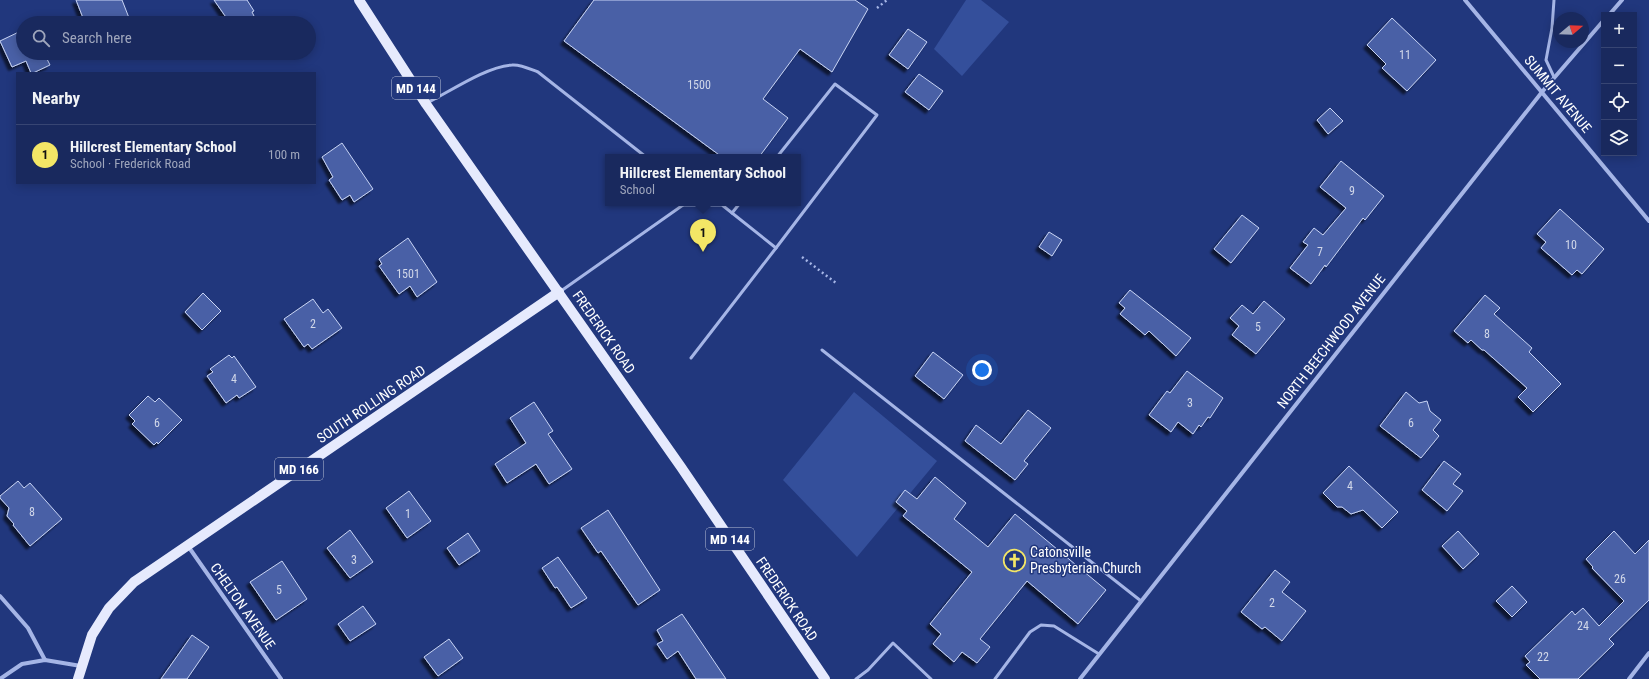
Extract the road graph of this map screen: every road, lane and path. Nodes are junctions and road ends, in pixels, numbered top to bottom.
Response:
1 (359, 0) edge
2 (887, 0) edge
3 (1465, 0) edge
4 (1554, 0) edge
5 (1622, 0) edge
6 (877, 8) dead end
7 (1612, 12) edge
8 (1601, 23) edge
9 (1554, 77) junction
10 (1542, 92) junction
11 (426, 104) junction
12 (642, 154) edge
13 (779, 154) edge
14 (679, 206) edge
15 (723, 206) edge
16 (738, 206) edge
17 (732, 213) junction
18 (1649, 221) edge
19 (776, 248) junction
20 (802, 257) dead end
21 (836, 284) dead end
22 (559, 292) junction
23 (822, 350) dead end
24 (692, 358) dead end
25 (188, 546) junction
26 (0, 596) edge
27 (1141, 601) junction
28 (1649, 653) edge
29 (1099, 654) junction
30 (45, 660) junction
31 (81, 666) junction
32 (0, 679) edge
33 (78, 679) edge
34 (281, 679) edge
35 (825, 679) edge
36 (856, 679) edge
37 (931, 679) edge
38 (995, 679) edge
39 (1080, 679) edge
40 (1629, 679) edge

1 - 11 main road, FREDERICK ROAD / MD 144
2 - 6 path
3 - 10 street, SUMMIT AVENUE
4 - 9 lane
5 - 7 street
8 - 9 street, NORTH BEECHWOOD AVENUE
9 - 10 street, NORTH BEECHWOOD AVENUE
10 - 18 street, SUMMIT AVENUE
10 - 27 street, NORTH BEECHWOOD AVENUE
11 - 12 lane
11 - 22 main road, FREDERICK ROAD / MD 144
13 - 19 lane
14 - 22 lane
15 - 17 lane
16 - 17 lane
17 - 19 lane
19 - 24 lane
20 - 21 path
22 - 25 main road, SOUTH ROLLING ROAD / MD 166
22 - 35 main road, FREDERICK ROAD / MD 144
23 - 27 lane
25 - 31 main road, SOUTH ROLLING ROAD / MD 166
25 - 34 street, CHELTON AVENUE
26 - 30 street
27 - 29 street, NORTH BEECHWOOD AVENUE
28 - 40 street
29 - 38 lane
29 - 39 street, NORTH BEECHWOOD AVENUE
30 - 31 street
30 - 32 street
31 - 33 main road, SOUTH ROLLING ROAD / MD 166
36 - 37 lane

